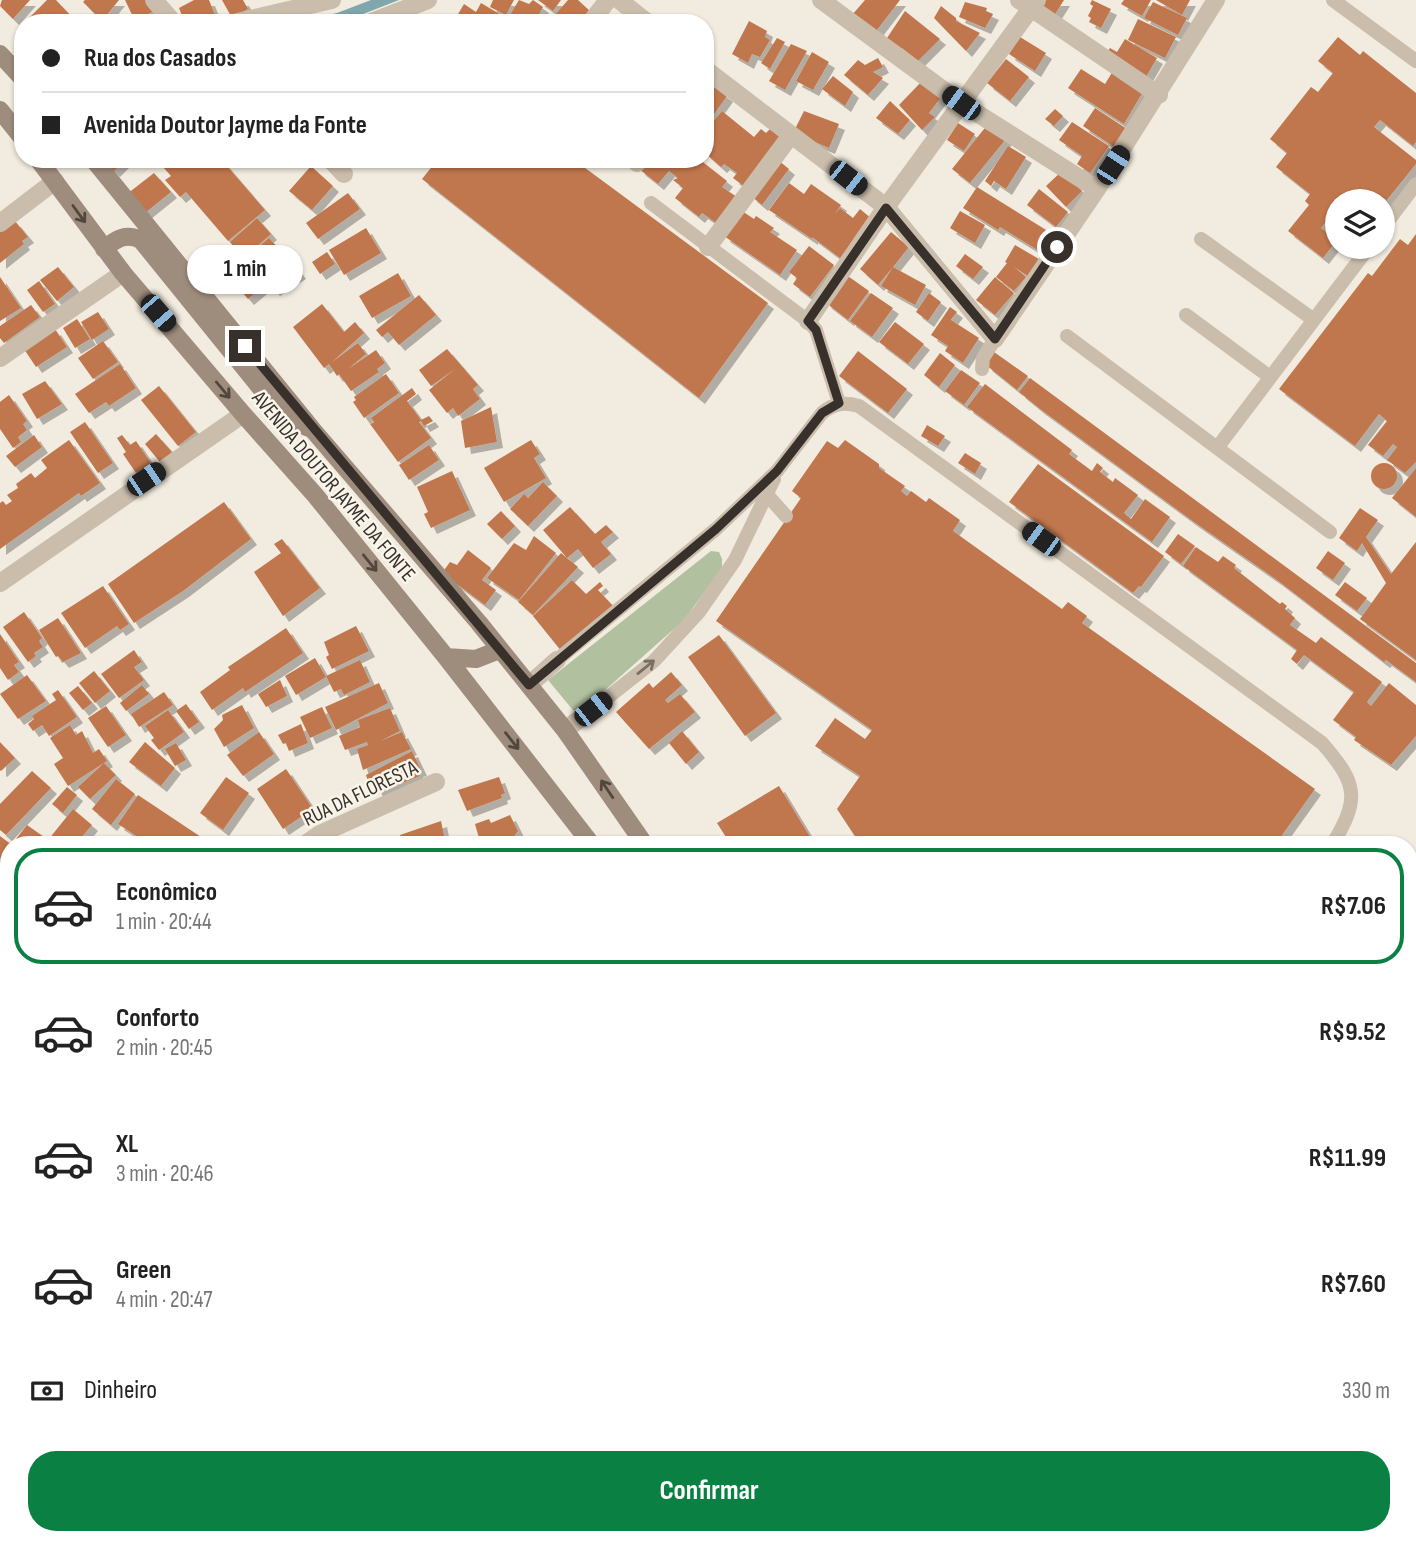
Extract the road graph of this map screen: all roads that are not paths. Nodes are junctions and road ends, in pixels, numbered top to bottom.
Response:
1 (155, 0) edge
2 (428, 0) edge
3 (608, 0) edge
4 (619, 0) edge
5 (821, 0) edge
6 (1216, 0) edge
7 (1333, 0) edge
8 (325, 1) edge
9 (1029, 3) edge
10 (167, 14) edge
11 (280, 14) edge
12 (392, 14) edge
13 (597, 14) edge
14 (637, 14) edge
15 (0, 54) edge
16 (1416, 61) edge
17 (14, 69) edge
18 (714, 76) edge
19 (1159, 95) junction
20 (961, 103) junction
21 (0, 110) edge
22 (14, 128) edge
23 (792, 135) junction
24 (45, 168) edge
25 (100, 168) edge
26 (338, 168) edge
27 (344, 174) dead end
28 (55, 181) junction
29 (1416, 184) edge
30 (1097, 188) junction
31 (651, 203) dead end
32 (886, 208) junction
33 (1395, 212) edge
34 (0, 223) edge
35 (1201, 239) dead end
36 (708, 247) junction
37 (104, 248) junction
38 (1360, 259) edge
39 (123, 273) junction
40 (1186, 316) dead end
41 (1314, 320) junction
42 (808, 321) junction
43 (1067, 336) dead end
44 (995, 339) junction
45 (0, 358) edge
46 (982, 369) dead end
47 (1270, 377) junction
48 (839, 403) junction
49 (243, 414) junction
50 (312, 429) junction
51 (1217, 447) junction
52 (764, 490) junction
53 (786, 516) dead end
54 (1330, 531) dead end
55 (0, 583) edge
56 (499, 650) junction
57 (446, 657) junction
58 (557, 660) joint
59 (529, 685) junction
60 (593, 709) joint
61 (565, 730) junction
62 (436, 782) dead end
63 (317, 836) edge
64 (585, 836) edge
65 (639, 836) edge
66 (1337, 836) edge

1 - 10 street
2 - 12 street
3 - 13 street
4 - 14 street
5 - 20 street
6 - 19 street
7 - 16 lane
8 - 11 street
9 - 19 street
9 - 20 street
15 - 17 main road
18 - 23 street
19 - 30 street
20 - 30 street
20 - 32 street
21 - 22 main road
23 - 32 street
23 - 36 street
24 - 28 main road, AVENIDA DOUTOR JAYME DA FONTE
25 - 50 main road, AVENIDA DOUTOR JAYME DA FONTE
26 - 27 street
28 - 34 street
28 -> 37 main road, AVENIDA DOUTOR JAYME DA FONTE
29 - 33 lane
30 - 44 street
31 - 36 lane
32 - 42 street
32 - 44 street
35 - 41 lane
36 - 42 lane
37 - 39 main road, AVENIDA DOUTOR JAYME DA FONTE
37 - 50 main road
38 - 41 lane
39 - 45 street
39 -> 49 main road, AVENIDA DOUTOR JAYME DA FONTE
40 - 47 lane
41 - 47 lane
42 - 48 lane
43 - 51 lane
44 - 46 lane
47 - 51 lane
48 - 52 lane
48 - 66 lane
49 - 55 street
49 -> 57 main road, AVENIDA DOUTOR JAYME DA FONTE
50 - 56 main road, AVENIDA DOUTOR JAYME DA FONTE
51 - 54 lane
52 - 53 lane
52 - 58 lane
60 -> 52 lane
56 - 57 main road
56 - 59 main road, AVENIDA DOUTOR JAYME DA FONTE
57 -> 64 main road, AVENIDA DOUTOR JAYME DA FONTE
58 - 59 street
59 - 61 main road, AVENIDA DOUTOR JAYME DA FONTE
60 - 61 street
65 -> 61 main road, AVENIDA DOUTOR JAYME DA FONTE
62 - 63 street, RUA DA FLORESTA

